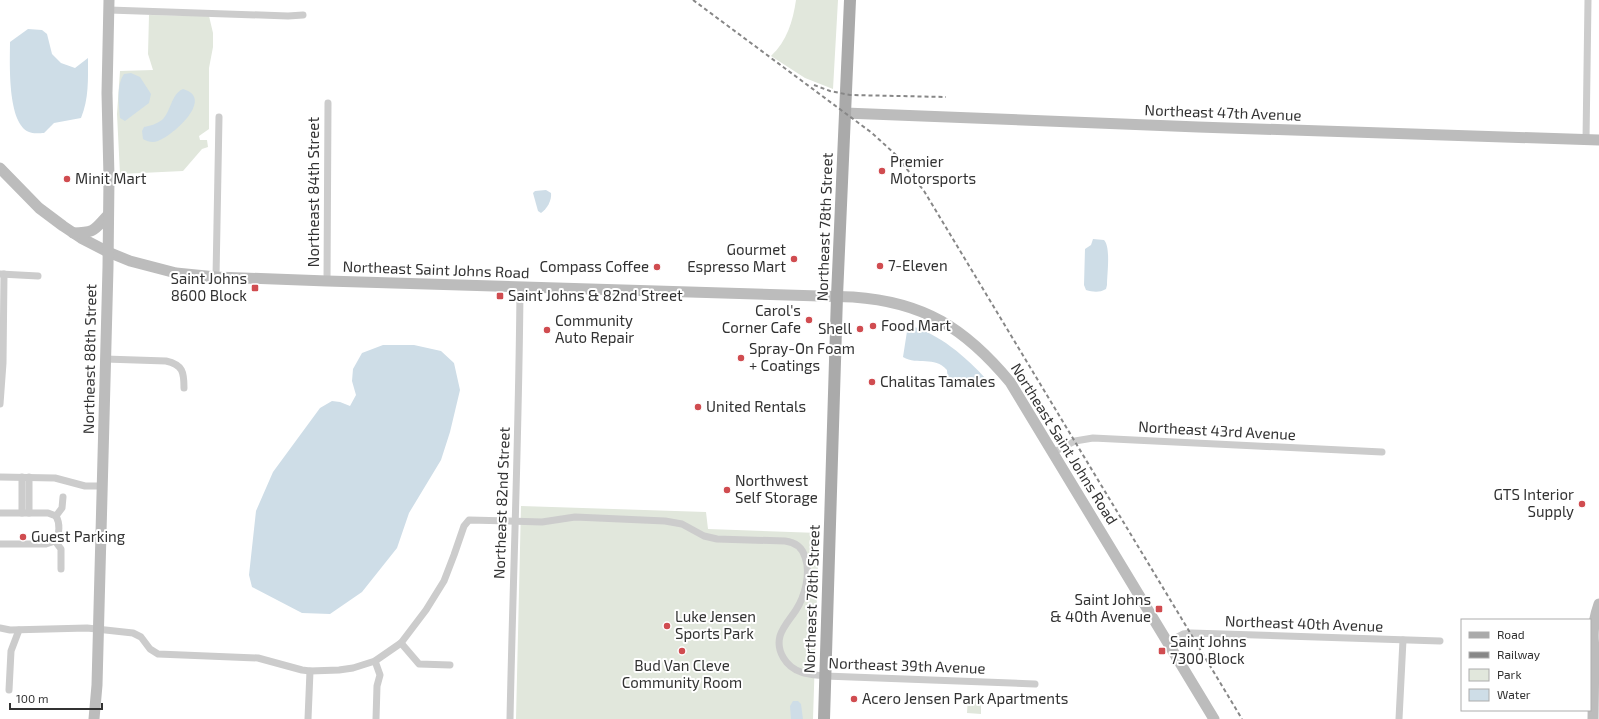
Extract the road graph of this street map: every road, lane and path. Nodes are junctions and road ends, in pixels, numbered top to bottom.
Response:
1 (850, 0) edge
2 (1588, 0) edge
3 (109, 5) edge
4 (303, 15) dead end
5 (328, 103) dead end
6 (845, 113) junction
7 (219, 117) dead end
8 (1586, 140) junction
9 (1599, 140) edge
10 (0, 168) edge
11 (108, 215) junction
12 (73, 233) junction
13 (108, 252) junction
14 (2, 274) edge
15 (38, 276) dead end
16 (216, 277) junction
17 (327, 281) junction
18 (520, 288) junction
19 (837, 296) junction
20 (105, 359) junction
21 (184, 388) dead end
22 (0, 404) edge
23 (1054, 452) junction
24 (1382, 452) dead end
25 (0, 477) edge
26 (26, 477) junction
27 (102, 486) junction
28 (63, 497) dead end
29 (0, 513) edge
30 (25, 513) junction
31 (56, 516) junction
32 (514, 521) junction
33 (55, 541) junction
34 (0, 544) edge
35 (61, 569) dead end
36 (1599, 604) edge
37 (0, 628) edge
38 (19, 630) junction
39 (98, 630) junction
40 (1403, 640) junction
41 (1440, 641) dead end
42 (1168, 642) junction
43 (401, 643) junction
44 (1594, 647) edge
45 (375, 661) junction
46 (450, 665) dead end
47 (310, 671) junction
48 (825, 676) junction
49 (1035, 684) dead end
50 (9, 690) dead end
51 (94, 719) edge
52 (308, 719) edge
53 (376, 719) edge
54 (510, 719) edge
55 (824, 719) edge
56 (1214, 719) edge
57 (1399, 719) edge
58 (1593, 719) edge

1 - 6 main road, Northeast 78th Street
2 - 8 street
3 - 4 street
3 - 11 main road, Northeast 88th Street
5 - 17 street, Northeast 84th Street
6 - 8 main road, Northeast 47th Avenue
6 - 19 main road, Northeast 78th Street
7 - 16 street
8 - 9 main road, Northeast 47th Avenue
10 - 12 main road, Northeast Saint Johns Road
11 - 12 main road
11 - 13 main road, Northeast 88th Street
12 - 13 main road, Northeast Saint Johns Road
13 - 16 main road, Northeast Saint Johns Road
13 - 20 main road, Northeast 88th Street
14 - 15 street
14 - 22 street
16 - 17 main road, Northeast Saint Johns Road
17 - 18 main road, Northeast Saint Johns Road
18 - 19 main road, Northeast Saint Johns Road
18 - 32 street, Northeast 82nd Street
19 - 23 main road, Northeast Saint Johns Road
19 - 48 main road, Northeast 78th Street
20 - 21 street
20 - 27 main road, Northeast 88th Street
23 - 24 street, Northeast 43rd Avenue
23 - 42 main road, Northeast Saint Johns Road
25 - 26 street
26 - 27 street
26 - 30 street
27 - 39 main road, Northeast 88th Street
28 - 31 street
29 - 30 street
30 - 31 street
31 - 33 street
32 - 43 street
32 - 48 street, Northeast 39th Avenue
32 - 54 street, Northeast 82nd Street
33 - 34 street
33 - 35 street
36 - 44 main road
37 - 38 street
38 - 39 street
38 - 50 street
39 - 47 street
39 - 51 main road, Northeast 88th Street
40 - 41 street, Northeast 40th Avenue
40 - 42 street, Northeast 40th Avenue
40 - 57 street
42 - 56 main road, Northeast Saint Johns Road
43 - 45 street
43 - 46 street
44 - 58 main road
45 - 47 street
45 - 53 street
47 - 52 street
48 - 49 street, Northeast 39th Avenue
48 - 55 main road, Northeast 78th Street

